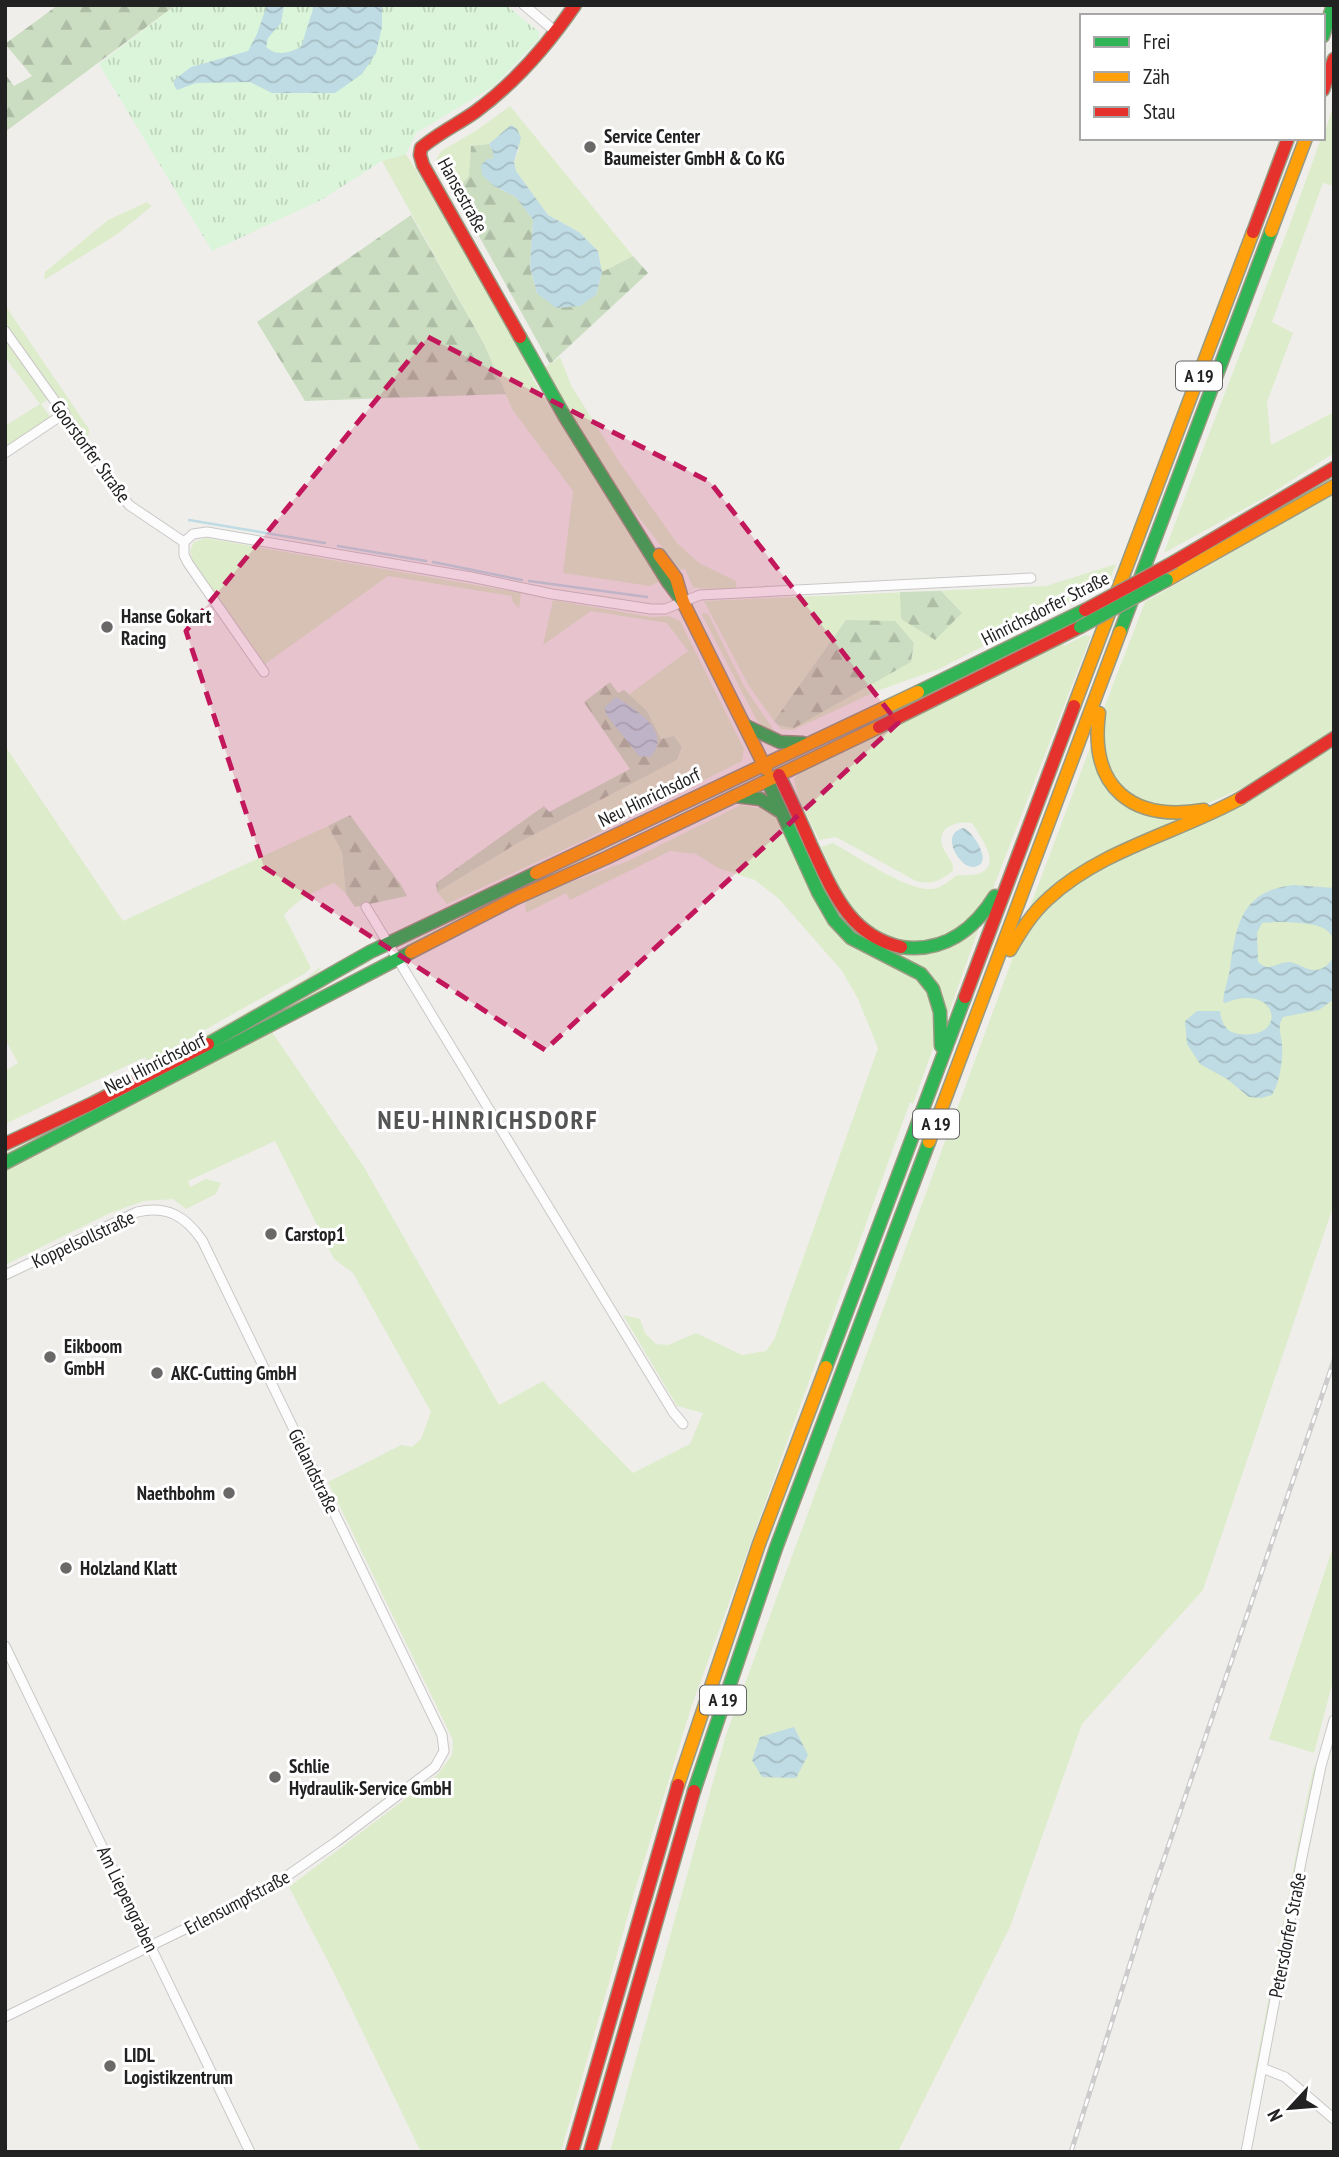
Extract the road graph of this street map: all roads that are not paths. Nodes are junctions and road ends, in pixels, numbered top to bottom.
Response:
1 (524, 5) edge
2 (575, 5) edge
3 (1333, 5) edge
4 (1325, 30) edge
5 (556, 32) junction
6 (1334, 59) edge
7 (1325, 84) edge
8 (1287, 140) edge
9 (1305, 140) edge
10 (5, 331) edge
11 (65, 414) junction
12 (5, 453) edge
13 (1334, 468) edge
14 (1334, 486) edge
15 (184, 542) junction
16 (1031, 578) dead end
17 (684, 602) junction
18 (1110, 663) junction
19 (264, 672) dead end
20 (746, 726) junction
21 (1334, 738) edge
22 (807, 743) junction
23 (765, 763) junction
24 (773, 778) junction
25 (1251, 790) junction
26 (735, 796) junction
27 (785, 818) junction
28 (1018, 858) junction
29 (366, 907) dead end
30 (402, 937) junction
31 (387, 944) junction
32 (397, 958) junction
33 (377, 968) junction
34 (987, 991) junction
35 (940, 1063) junction
36 (5, 1144) edge
37 (5, 1163) edge
38 (162, 1210) joint
39 (5, 1275) edge
40 (683, 1424) dead end
41 (5, 1646) edge
42 (1334, 1720) edge
43 (444, 1751) joint
44 (151, 1945) junction
45 (5, 2017) edge
46 (1262, 2068) junction
47 (1334, 2119) edge
48 (250, 2152) edge
49 (572, 2152) edge
50 (590, 2152) edge
51 (1246, 2152) edge

1 - 5 street
2 - 5 main road, Hansestraße
3 - 4 main road
5 - 17 main road, Hansestraße
6 - 7 main road
8 - 28 main road, A 19
9 - 18 main road, A 19
10 - 11 street, Goorstorfer Straße
11 - 12 street
11 - 15 street, Goorstorfer Straße
13 - 22 main road, Hinrichsdorfer Straße, bridge
14 - 24 main road, Hinrichsdorfer Straße, bridge
15 - 17 street
15 - 19 street
16 - 17 street
17 - 20 main road
18 - 25 main road
18 - 34 main road, A 19
20 - 22 main road
20 - 23 main road
21 - 25 main road
22 - 23 main road, Hinrichsdorfer Straße
23 - 24 main road
23 - 30 main road, Neu Hinrichsdorf
24 - 26 main road, Neu Hinrichsdorf
24 - 27 main road
24 - 28 main road
25 - 34 main road
26 - 27 main road
26 - 32 main road, Neu Hinrichsdorf
27 - 35 main road
28 - 35 main road, A 19
29 - 31 street
30 - 31 main road, Neu Hinrichsdorf
30 - 32 main road
31 - 32 street
31 - 33 main road
31 - 36 main road, Neu Hinrichsdorf
32 - 33 main road, Neu Hinrichsdorf
32 - 40 street
33 - 37 main road, Neu Hinrichsdorf
34 - 50 main road, A 19
35 - 49 main road, A 19
38 - 39 street, Koppelsollstraße
38 - 43 street, Gielandstraße
41 - 44 street, Am Liepengraben
42 - 46 street, Petersdorfer Straße
43 - 44 street, Erlensumpfstraße
44 - 45 street, Erlensumpfstraße
44 - 48 street, Am Liepengraben
46 - 47 street
46 - 51 street, Petersdorfer Straße

